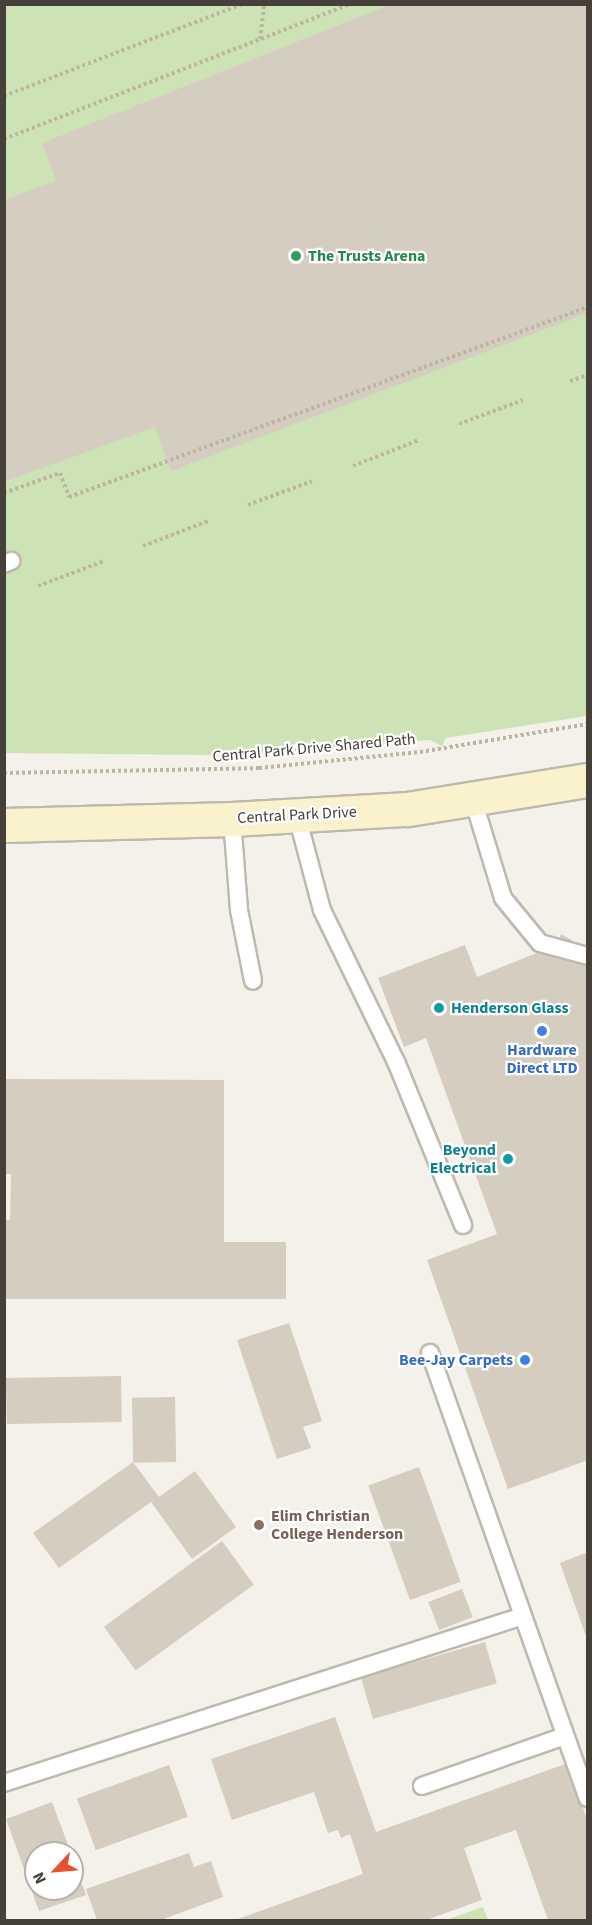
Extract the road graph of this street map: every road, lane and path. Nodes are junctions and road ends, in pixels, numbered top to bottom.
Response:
1 (243, 4) edge
2 (264, 4) edge
3 (351, 4) edge
4 (260, 39) junction
5 (4, 96) edge
6 (4, 139) edge
7 (588, 307) edge
8 (588, 375) edge
9 (570, 381) dead end
10 (523, 399) dead end
11 (459, 424) dead end
12 (419, 440) dead end
13 (353, 465) dead end
14 (312, 481) dead end
15 (4, 493) edge
16 (248, 505) dead end
17 (208, 521) dead end
18 (143, 546) dead end
19 (104, 561) dead end
20 (38, 586) dead end
21 (588, 724) edge
22 (4, 773) edge
23 (588, 780) edge
24 (473, 799) junction
25 (297, 816) junction
26 (232, 819) junction
27 (4, 825) edge
28 (588, 956) edge
29 (253, 981) dead end
30 (463, 1225) dead end
31 (430, 1353) dead end
32 (523, 1616) junction
33 (565, 1736) junction
34 (4, 1783) edge
35 (422, 1786) dead end
36 (588, 1798) edge

1 - 5 path
2 - 4 path
3 - 4 path
4 - 6 path
7 - 15 path
8 - 9 path
10 - 11 path
12 - 13 path
14 - 16 path
17 - 18 path
19 - 20 path
21 - 22 path, Central Park Drive Shared Path
23 - 24 main road, Central Park Drive
24 - 25 main road, Central Park Drive
24 - 28 lane
25 - 26 main road, Central Park Drive
25 - 30 lane
26 - 27 main road, Central Park Drive
26 - 29 lane
31 - 32 lane
32 - 33 lane
32 - 34 lane
33 - 35 lane
33 - 36 lane

